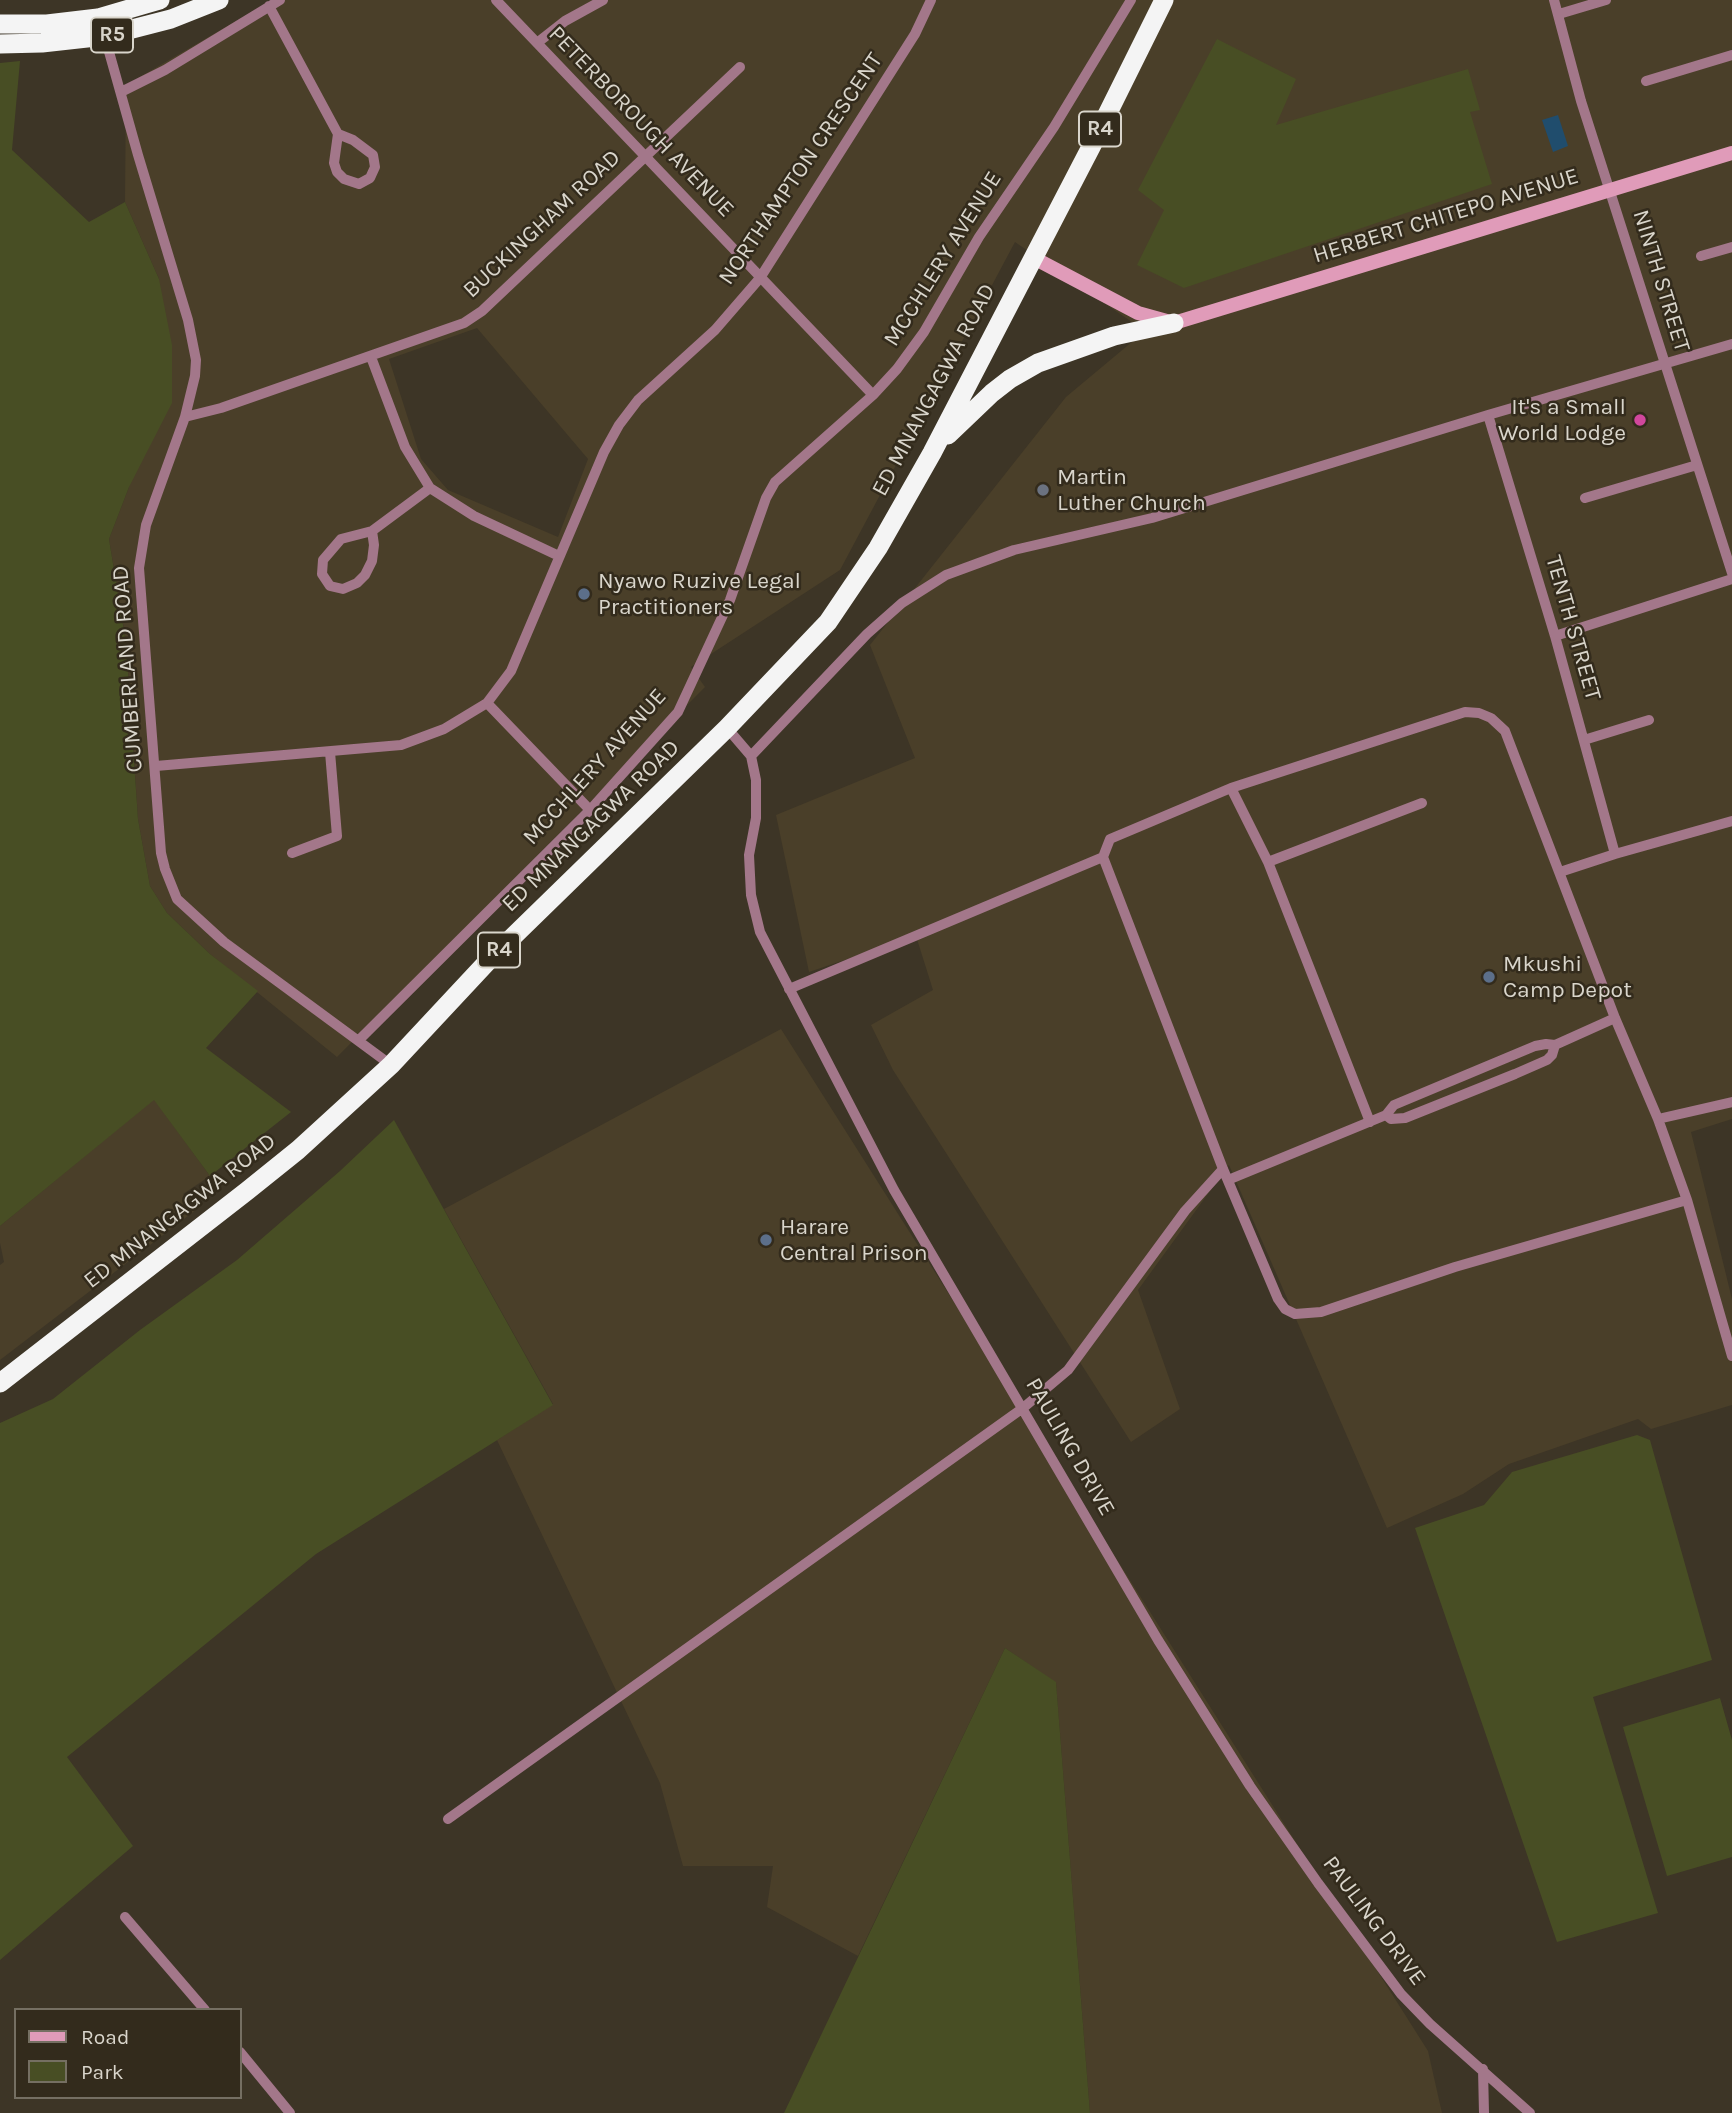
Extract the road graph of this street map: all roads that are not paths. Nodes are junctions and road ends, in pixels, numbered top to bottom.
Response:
1 (160, 0) edge
2 (219, 0) edge
3 (280, 0) edge
4 (496, 0) edge
5 (603, 0) edge
6 (931, 0) edge
7 (1131, 0) edge
8 (1164, 0) edge
9 (1554, 0) edge
10 (1606, 0) edge
11 (269, 6) junction
12 (1559, 14) junction
13 (0, 24) edge
14 (102, 27) junction
15 (537, 43) junction
16 (0, 44) edge
17 (1732, 55) edge
18 (740, 67) dead end
19 (1646, 81) dead end
20 (121, 92) junction
21 (338, 134) junction
22 (1732, 153) edge
23 (645, 156) junction
24 (1610, 190) junction
25 (1732, 247) edge
26 (1701, 256) dead end
27 (1032, 257) junction
28 (760, 278) junction
29 (1174, 323) junction
30 (1732, 344) edge
31 (371, 357) junction
32 (1664, 363) junction
33 (873, 395) junction
34 (1488, 415) junction
35 (185, 417) junction
36 (932, 453) junction
37 (1697, 465) junction
38 (430, 488) junction
39 (1585, 498) dead end
40 (372, 531) junction
41 (559, 556) junction
42 (1732, 573) edge
43 (1732, 579) edge
44 (1555, 635) junction
45 (487, 703) junction
46 (1649, 720) dead end
47 (727, 728) junction
48 (1584, 740) junction
49 (330, 752) junction
50 (751, 756) junction
51 (156, 766) junction
52 (1231, 788) junction
53 (1422, 803) dead end
54 (590, 810) junction
55 (1732, 821) edge
56 (292, 853) dead end
57 (1615, 853) junction
58 (1103, 857) junction
59 (1268, 862) junction
60 (1560, 872) junction
61 (789, 989) junction
62 (1615, 1018) junction
63 (359, 1040) junction
64 (1555, 1045) junction
65 (391, 1065) junction
66 (1490, 1066) junction
67 (1497, 1080) junction
68 (1732, 1102) edge
69 (1386, 1115) junction
70 (1658, 1119) junction
71 (1370, 1122) junction
72 (1223, 1169) junction
73 (1228, 1180) junction
74 (1687, 1200) junction
75 (1732, 1356) edge
76 (0, 1383) edge
77 (1023, 1408) junction
78 (448, 1819) dead end
79 (125, 1917) dead end
80 (203, 2008) edge
81 (242, 2054) edge
82 (1483, 2069) junction
83 (290, 2113) edge
84 (1484, 2113) edge
85 (1530, 2113) edge

1 - 14 highway, R5
2 - 14 highway, R5
3 - 11 street
4 - 15 street, PETERBOROUGH AVENUE
5 - 15 street
6 - 28 street, NORTHAMPTON CRESCENT
7 - 33 street, MCCHLERY AVENUE
8 - 27 highway, R4
9 - 12 street, NINTH STREET
10 - 12 street
11 - 20 street
11 - 21 street
12 - 24 street, NINTH STREET
13 - 14 highway, R5
14 - 16 highway, R5
14 - 20 street, CUMBERLAND ROAD
15 - 23 street, PETERBOROUGH AVENUE
17 - 19 street
18 - 23 street, BUCKINGHAM ROAD
20 - 35 street, CUMBERLAND ROAD
21 - 21 street
22 - 24 main road, HERBERT CHITEPO AVENUE
23 - 28 street, PETERBOROUGH AVENUE
23 - 31 street, BUCKINGHAM ROAD
24 - 29 main road, HERBERT CHITEPO AVENUE
24 - 32 street, NINTH STREET
25 - 26 street
27 - 29 main road
27 - 36 highway, ED MNANGAGWA ROAD / R4
28 - 33 street, PETERBOROUGH AVENUE
28 - 41 street, NORTHAMPTON CRESCENT
29 - 36 highway
30 - 32 street
31 - 35 street, BUCKINGHAM ROAD
31 - 38 street
32 - 34 street
32 - 37 street, NINTH STREET
33 - 54 street, MCCHLERY AVENUE
34 - 44 street, TENTH STREET
34 - 50 street
35 - 51 street, CUMBERLAND ROAD
36 - 47 highway, ED MNANGAGWA ROAD / R4
37 - 39 street
37 - 42 street, NINTH STREET
38 - 40 street
38 - 41 street
40 - 40 street
41 - 45 street, NORTHAMPTON CRESCENT
43 - 44 street
44 - 48 street, TENTH STREET
45 - 49 street, NORTHAMPTON CRESCENT
45 - 54 street
46 - 48 street
47 - 50 street
47 - 65 highway, ED MNANGAGWA ROAD / R4
48 - 57 street, TENTH STREET
49 - 51 street, NORTHAMPTON CRESCENT
49 - 56 street
50 - 61 street, PAULING DRIVE
51 - 63 street, CUMBERLAND ROAD
52 - 58 street
52 - 59 street
52 - 60 street
53 - 59 street
54 - 63 street, MCCHLERY AVENUE
55 - 57 street
57 - 60 street
58 - 61 street
58 - 72 street
59 - 71 street
60 - 62 street
61 - 77 street, PAULING DRIVE
62 - 64 street
62 - 70 street
63 - 65 street, CUMBERLAND ROAD
64 - 66 street
64 - 67 street
65 - 76 highway, ED MNANGAGWA ROAD / R4
66 - 67 street
66 - 69 street
67 - 69 street
68 - 70 street
69 - 71 street
70 - 74 street
71 - 73 street
72 - 73 street
72 - 77 street
73 - 74 street
74 - 75 street
77 - 78 street
77 - 82 street, PAULING DRIVE
79 - 80 street
81 - 83 street
82 - 84 street
82 - 85 street, PAULING DRIVE

